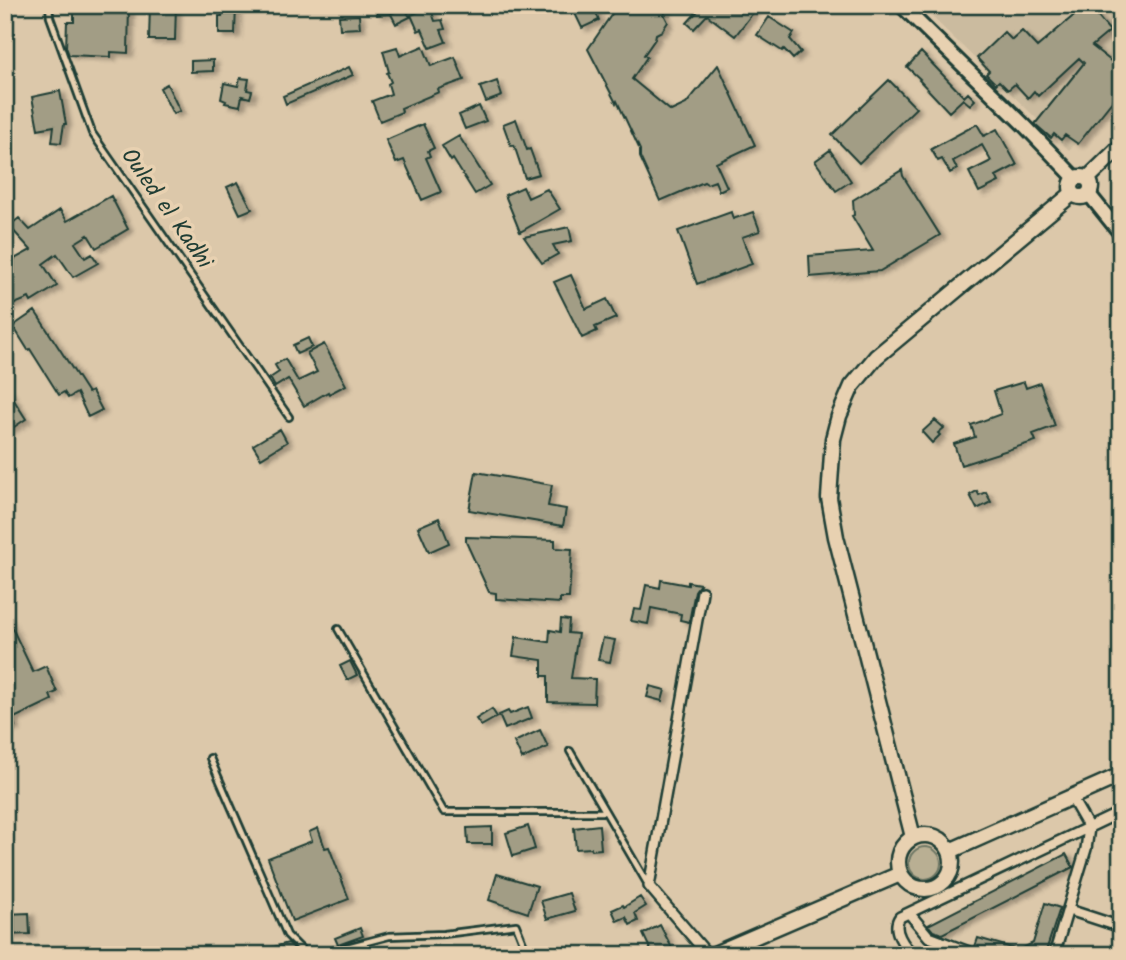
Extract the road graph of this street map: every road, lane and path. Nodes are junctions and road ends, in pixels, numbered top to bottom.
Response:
1 (49, 5) edge
2 (901, 5) edge
3 (1121, 146) edge
4 (1081, 186) junction
5 (1121, 234) edge
6 (289, 416) dead end
7 (702, 592) dead end
8 (338, 629) dead end
9 (570, 751) dead end
10 (210, 758) dead end
11 (1121, 775) edge
12 (1071, 797) junction
13 (605, 811) junction
14 (1121, 812) edge
15 (1089, 828) junction
16 (914, 837) junction
17 (950, 851) junction
18 (900, 874) junction
19 (649, 886) junction
20 (1069, 910) junction
21 (909, 913) junction
22 (1121, 927) edge
23 (307, 955) edge
24 (317, 955) edge
25 (528, 955) edge
26 (710, 955) edge
27 (914, 955) edge
28 (976, 955) edge
29 (1054, 955) edge

1 - 6 lane, Ouled el Kadhi
2 - 4 main road
3 - 4 main road
4 - 5 main road
4 - 16 main road
7 - 19 street
8 - 13 lane
9 - 13 lane
10 - 23 lane
11 - 12 main road
12 - 15 street
12 - 17 main road
13 - 19 lane
14 - 15 street
15 - 20 street
15 - 21 street
16 - 17 main road
16 - 18 main road
17 - 18 main road
18 - 26 main road
19 - 26 street
20 - 22 street
20 - 29 street
21 - 27 street
21 - 28 street
24 - 25 lane

